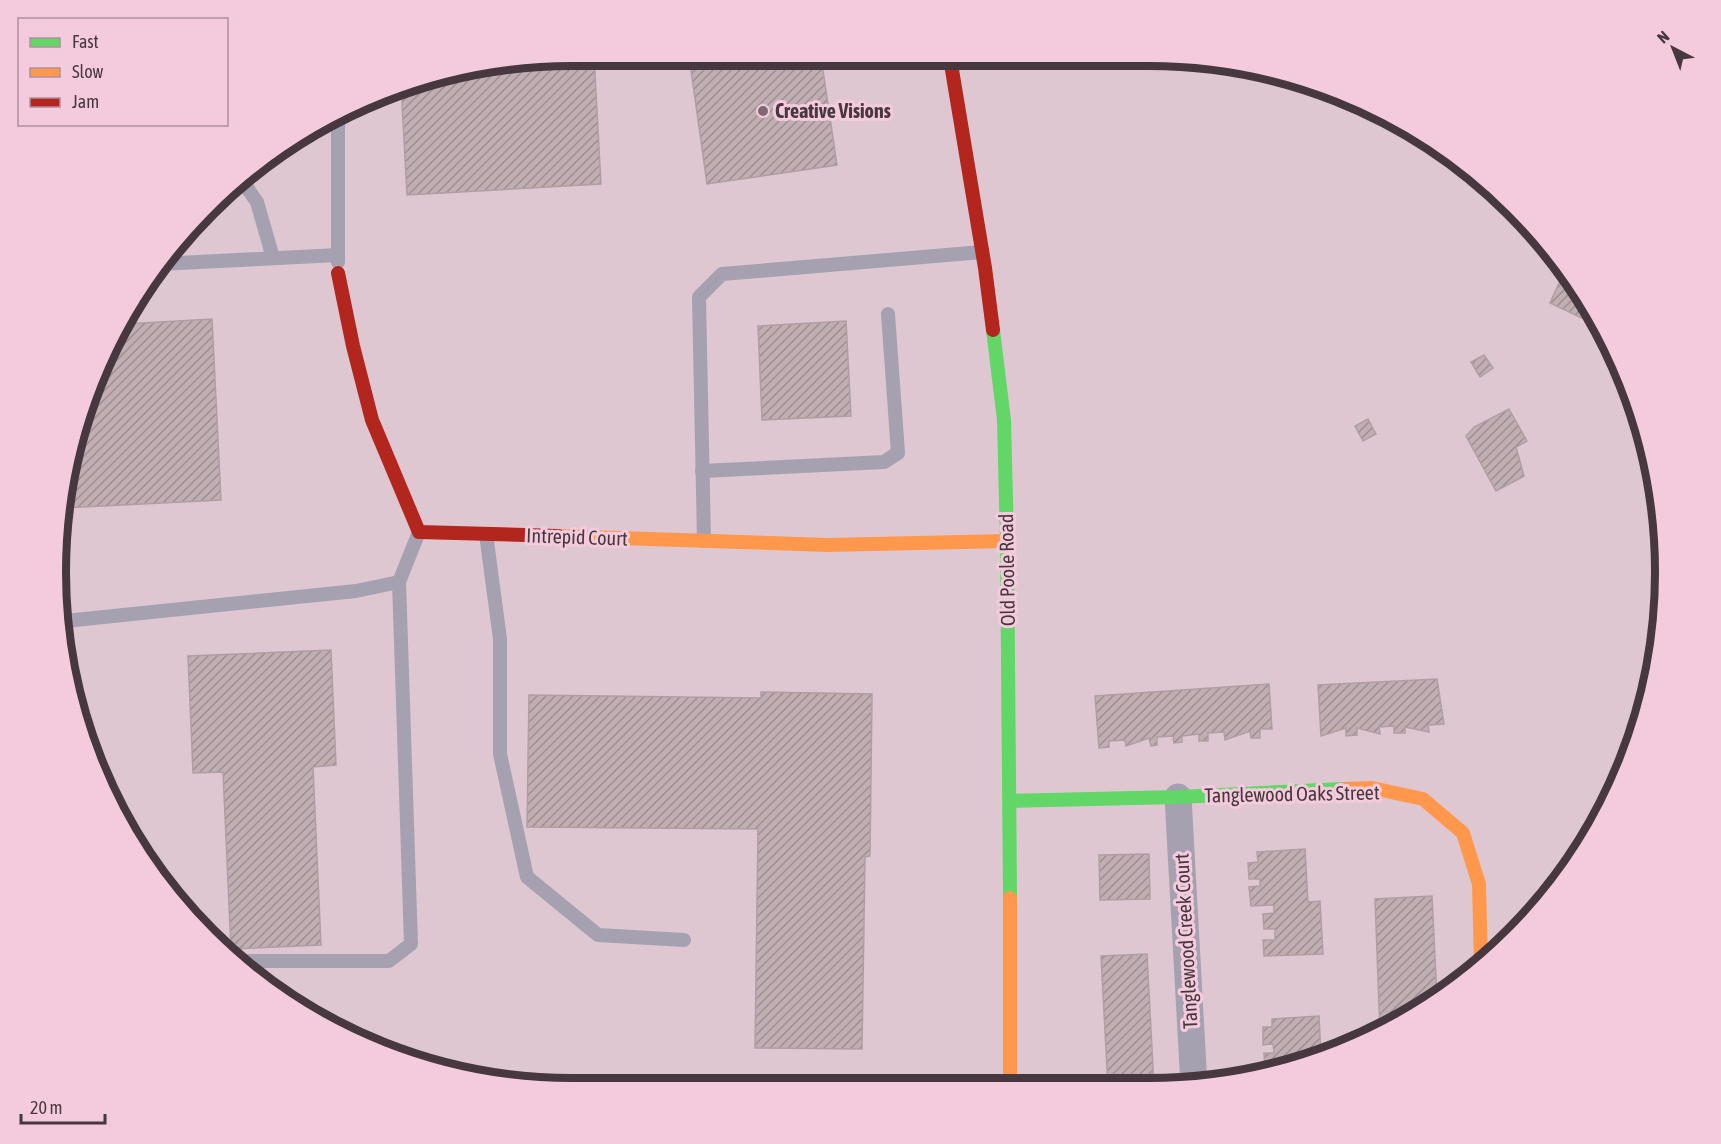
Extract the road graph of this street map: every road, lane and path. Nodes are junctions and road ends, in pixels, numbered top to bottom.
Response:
1 (951, 66) edge
2 (338, 124) edge
3 (246, 186) edge
4 (982, 252) junction
5 (338, 255) junction
6 (273, 258) junction
7 (172, 263) edge
8 (338, 273) joint
9 (888, 314) dead end
10 (702, 471) junction
11 (418, 531) junction
12 (486, 534) junction
13 (704, 541) junction
14 (1007, 541) junction
15 (399, 582) junction
16 (68, 621) edge
17 (1178, 797) junction
18 (1010, 801) junction
19 (684, 940) dead end
20 (1481, 954) edge
21 (249, 961) edge
22 (1193, 1076) edge
23 (1010, 1078) edge

1 - 4 street, Old Poole Road
2 - 5 lane
3 - 6 lane
4 - 10 lane
4 - 14 street, Old Poole Road
5 - 6 lane
5 - 8 lane
6 - 7 lane
8 - 11 street
9 - 10 lane
10 - 13 lane
11 - 12 street, Intrepid Court
11 - 15 lane
12 - 13 street, Intrepid Court
12 - 19 lane
13 - 14 street, Intrepid Court
14 - 18 street, Old Poole Road
15 - 16 lane
15 - 21 lane
17 - 18 street, Tanglewood Oaks Street
17 - 20 street, Tanglewood Oaks Street
17 - 22 street, Tanglewood Creek Court
18 - 23 street, Old Poole Road

